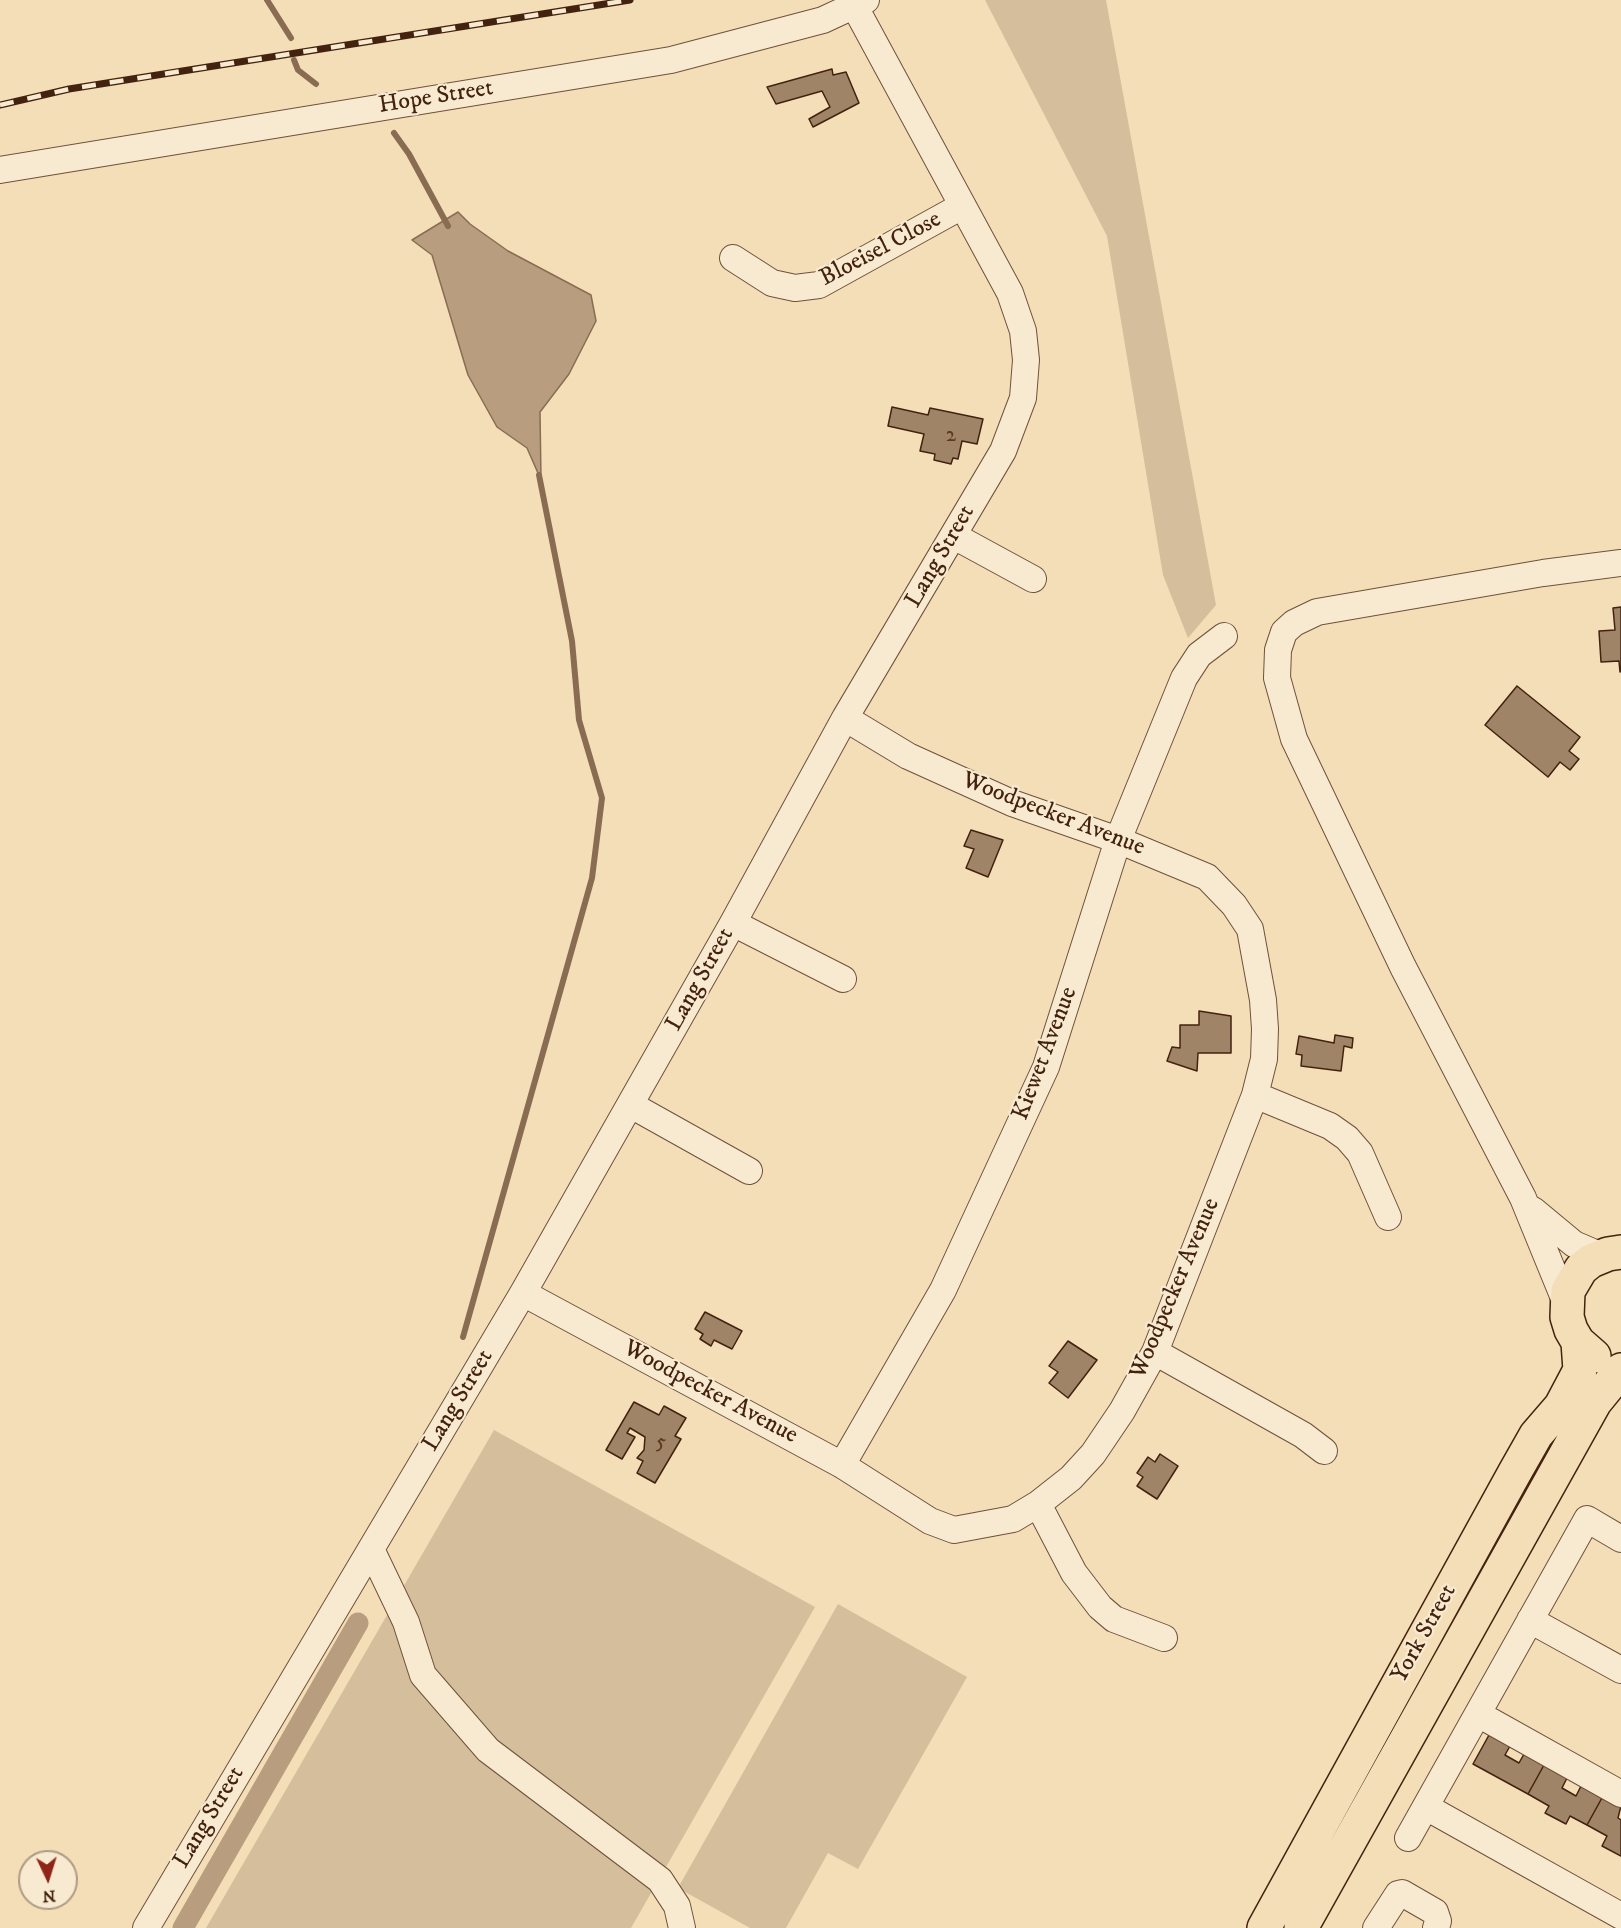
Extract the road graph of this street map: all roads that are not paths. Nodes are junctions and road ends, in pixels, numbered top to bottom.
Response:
1 (860, 3) edge
2 (0, 170) edge
3 (962, 206) junction
4 (733, 258) dead end
5 (954, 536) junction
6 (1621, 563) edge
7 (1033, 579) dead end
8 (1224, 636) dead end
9 (845, 718) junction
10 (1118, 840) junction
11 (733, 923) junction
12 (843, 979) dead end
13 (1255, 1095) junction
14 (631, 1105) junction
15 (749, 1171) dead end
16 (1523, 1198) junction
17 (1388, 1217) dead end
18 (1613, 1248) edge
19 (524, 1293) junction
20 (1566, 1303) junction
21 (1578, 1342) junction
22 (1155, 1352) junction
23 (1621, 1363) edge
24 (1621, 1370) edge
25 (1324, 1451) dead end
26 (842, 1465) junction
27 (1038, 1504) junction
28 (1621, 1539) edge
29 (371, 1549) junction
30 (1530, 1620) junction
31 (1164, 1638) dead end
32 (1621, 1670) edge
33 (1478, 1714) junction
34 (1621, 1794) edge
35 (1426, 1807) junction
36 (1408, 1838) dead end
37 (1621, 1916) edge
38 (146, 1928) edge
39 (682, 1928) edge
40 (1264, 1928) edge
41 (1301, 1928) edge
42 (1376, 1928) edge
43 (1436, 1928) edge

1 - 2 street, Hope Street
1 - 3 street, Lang Street
3 - 4 street, Bloeisel Close
3 - 5 street, Lang Street
5 - 7 street
5 - 9 street, Lang Street
6 - 16 street
8 - 10 street, Kiewet Avenue
9 - 10 street, Woodpecker Avenue
9 - 11 street, Lang Street
10 - 13 street, Woodpecker Avenue
10 - 26 street, Kiewet Avenue
11 - 12 street
11 - 14 street, Lang Street
13 - 17 street
13 - 22 street, Woodpecker Avenue
14 - 15 street
14 - 19 street, Lang Street
16 - 18 street
16 - 20 street
18 - 20 main road
19 - 26 street, Woodpecker Avenue
19 - 29 street, Lang Street
20 - 21 main road, York Street
21 - 23 main road
21 - 40 main road, York Street
22 - 25 street
22 - 27 street, Woodpecker Avenue
24 - 41 main road, York Street
26 - 27 street, Woodpecker Avenue
27 - 31 street
28 - 30 street
29 - 38 street, Lang Street
29 - 39 street
30 - 32 street
30 - 33 street
33 - 34 street
33 - 35 street
35 - 36 street
35 - 37 street
42 - 43 street

